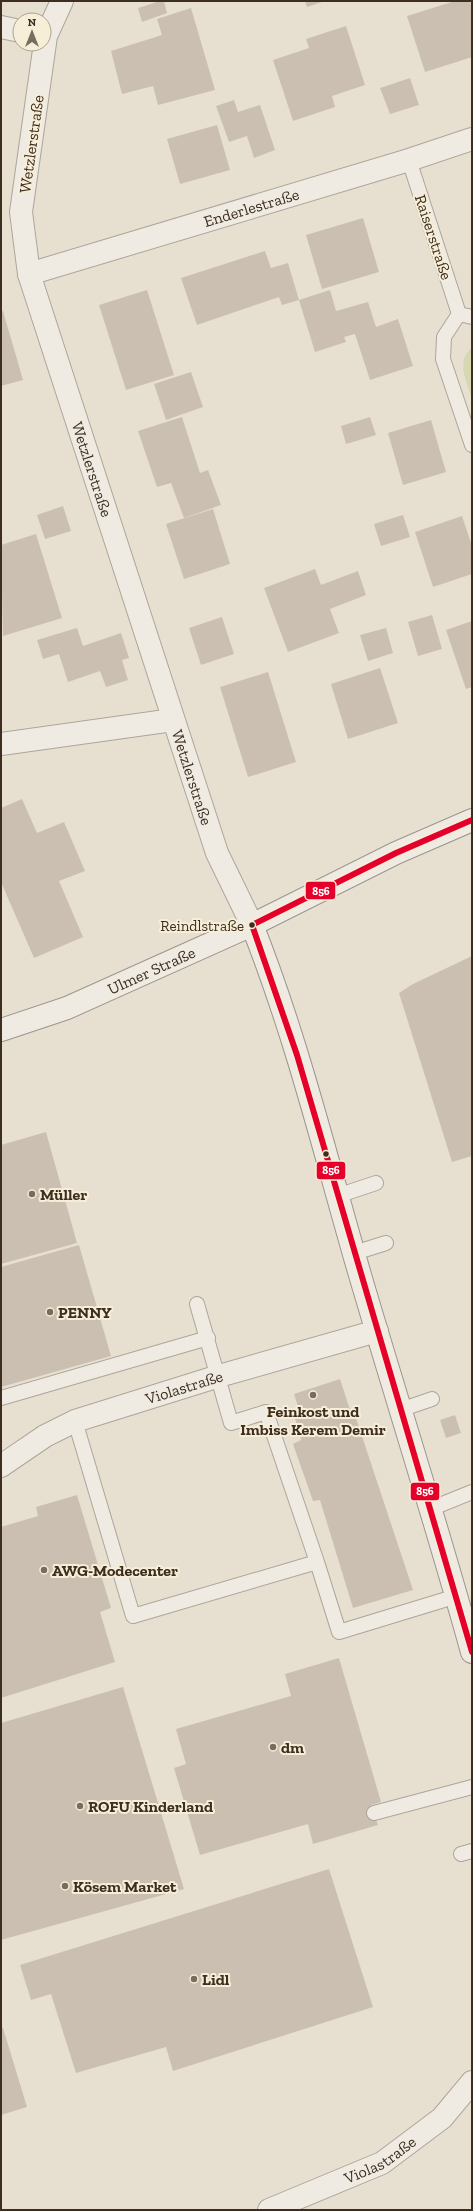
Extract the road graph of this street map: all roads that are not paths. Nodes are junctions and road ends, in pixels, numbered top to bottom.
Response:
1 (62, 1) edge
2 (52, 22) edge
3 (1, 27) edge
4 (12, 29) edge
5 (43, 52) edge
6 (472, 138) edge
7 (409, 160) junction
8 (29, 274) junction
9 (465, 315) edge
10 (472, 445) edge
11 (174, 720) junction
12 (1, 744) edge
13 (472, 820) edge
14 (252, 925) junction
15 (1, 1030) edge
16 (376, 1183) dead end
17 (337, 1196) junction
18 (386, 1244) dead end
19 (354, 1253) junction
20 (198, 1304) dead end
21 (377, 1331) junction
22 (208, 1338) junction
23 (219, 1376) junction
24 (1, 1398) edge
25 (432, 1399) dead end
26 (400, 1410) junction
27 (75, 1421) junction
28 (1, 1466) edge
29 (472, 1492) edge
30 (430, 1509) junction
31 (317, 1562) junction
32 (457, 1596) junction
33 (472, 1651) edge
34 (472, 1787) edge
35 (374, 1814) dead end
36 (472, 2082) edge
37 (269, 2210) edge

1 - 2 street, Wetzlerstraße
3 - 4 street
5 - 8 street, Wetzlerstraße
6 - 7 street, Enderlestraße
7 - 8 street, Enderlestraße
7 - 9 lane, Raiserstraße
8 - 11 street, Wetzlerstraße
9 - 10 lane, Raiserstraße
11 - 12 street
11 - 14 street, Wetzlerstraße
13 - 14 street, Ulmer Straße
14 - 15 street, Ulmer Straße
14 - 17 street
16 - 17 lane
17 - 19 street
18 - 19 lane
19 - 21 street
20 - 22 lane
21 - 23 street, Violastraße
21 - 26 street
22 - 23 lane
22 - 24 lane
23 - 27 street, Violastraße
23 - 31 lane
25 - 26 lane
26 - 30 street
27 - 28 street, Violastraße
27 - 31 lane
29 - 30 lane
30 - 32 street
31 - 32 lane
32 - 33 street
34 - 35 lane
36 - 37 street, Violastraße

